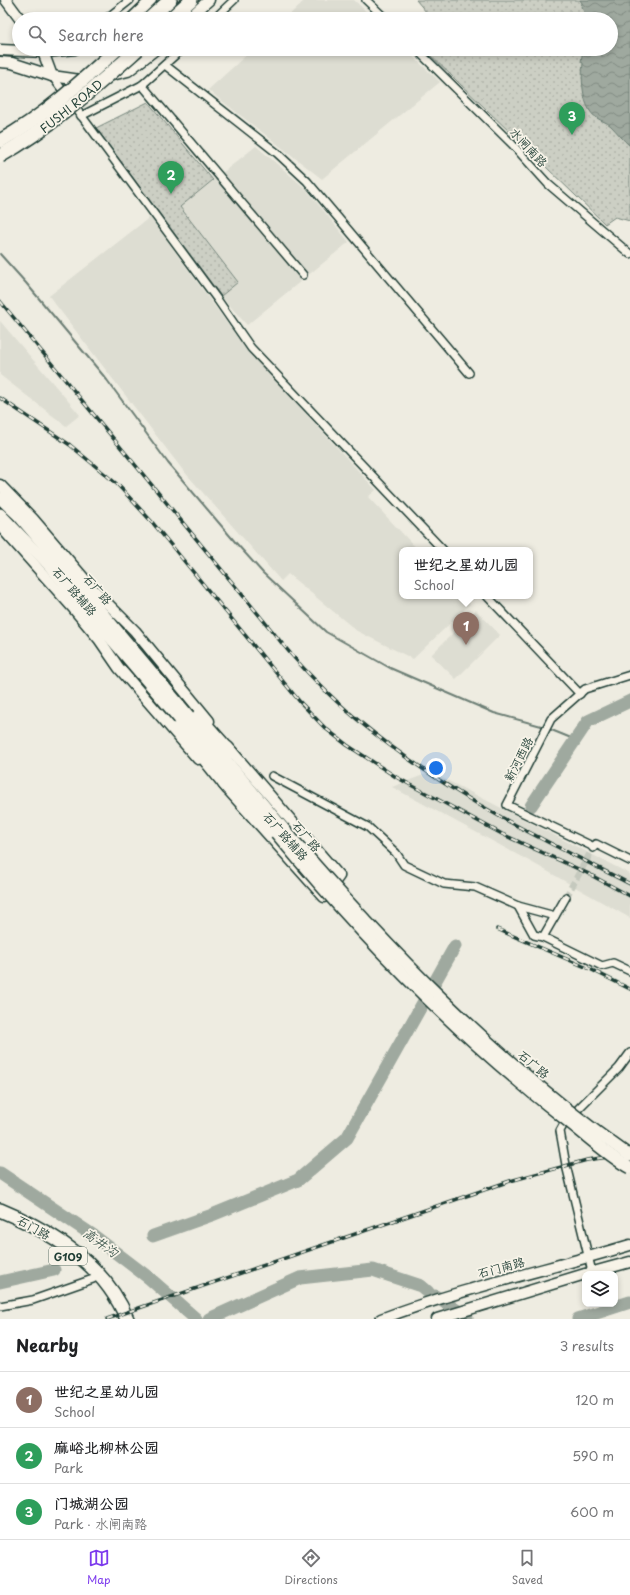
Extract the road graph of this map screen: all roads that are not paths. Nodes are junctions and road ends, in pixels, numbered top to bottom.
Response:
1 (6, 0) edge
2 (130, 0) edge
3 (151, 0) edge
4 (170, 0) edge
5 (191, 0) edge
6 (209, 0) edge
7 (234, 0) edge
8 (366, 0) edge
9 (15, 12) edge
10 (115, 12) edge
11 (139, 12) edge
12 (157, 12) edge
13 (178, 12) edge
14 (196, 12) edge
15 (221, 12) edge
16 (379, 12) edge
17 (0, 50) edge
18 (12, 50) edge
19 (47, 56) edge
20 (109, 56) edge
21 (130, 56) edge
22 (147, 56) edge
23 (175, 56) edge
24 (423, 56) edge
25 (0, 62) edge
26 (165, 65) junction
27 (52, 76) junction
28 (142, 85) junction
29 (82, 116) junction
30 (0, 141) edge
31 (0, 156) edge
32 (630, 254) edge
33 (303, 275) dead end
34 (469, 373) dead end
35 (0, 485) edge
36 (0, 498) edge
37 (0, 514) edge
38 (0, 526) edge
39 (440, 547) edge
40 (490, 599) edge
41 (104, 615) junction
42 (139, 670) junction
43 (630, 675) edge
44 (580, 694) junction
45 (232, 753) junction
46 (272, 776) dead end
47 (228, 789) junction
48 (279, 831) junction
49 (630, 861) edge
50 (566, 897) tunnel mouth
51 (518, 906) junction
52 (555, 916) junction
53 (543, 937) junction
54 (630, 971) edge
55 (630, 1053) edge
56 (630, 1156) edge
57 (630, 1168) edge
58 (0, 1210) edge
59 (0, 1216) edge
60 (630, 1245) edge
61 (588, 1257) junction
62 (630, 1262) edge
63 (587, 1271) edge
64 (595, 1271) edge
65 (582, 1275) edge
66 (94, 1279) junction
67 (0, 1306) edge
68 (118, 1319) edge
69 (127, 1319) edge
70 (381, 1319) edge
71 (437, 1319) edge

1 - 9 street
2 - 10 street
3 - 11 street
4 - 12 highway
5 - 13 highway
6 - 14 street
7 - 15 street
8 - 16 street
17 - 18 street
19 - 27 street
20 - 30 highway, FUSHI ROAD, bridge
21 - 31 highway, FUSHI ROAD, bridge
22 - 27 street
23 - 26 street
24 - 32 street, 水闸南路
25 - 27 street
26 - 28 street
26 - 34 street
27 - 29 street
28 - 29 street
28 - 33 street
29 - 39 street
35 - 45 street, 石广路辅路
36 - 41 main road, 石广路
37 - 42 main road, 石广路
38 - 47 street, 石广路辅路
40 - 44 street
41 - 45 main road
41 - 48 main road, 石广路
42 - 47 main road
42 - 48 main road, 石广路
43 - 44 street, 新河西路
44 - 49 street, 新河西路
45 - 47 street, 石广路辅路
46 - 51 street
48 - 56 main road, 石广路, bridge
48 - 57 main road, 石广路, bridge
50 - 52 street
51 - 52 street
51 - 53 street
52 - 53 street
53 - 54 street
55 - 61 street
58 - 69 highway, 石门路 / G109
59 - 66 highway, 石门路 / G109
60 - 61 street, 石门南路
61 - 63 street
61 - 70 street, 石门南路
62 - 64 street
65 - 71 street
66 - 67 street
66 - 68 highway, 石门路 / G109

